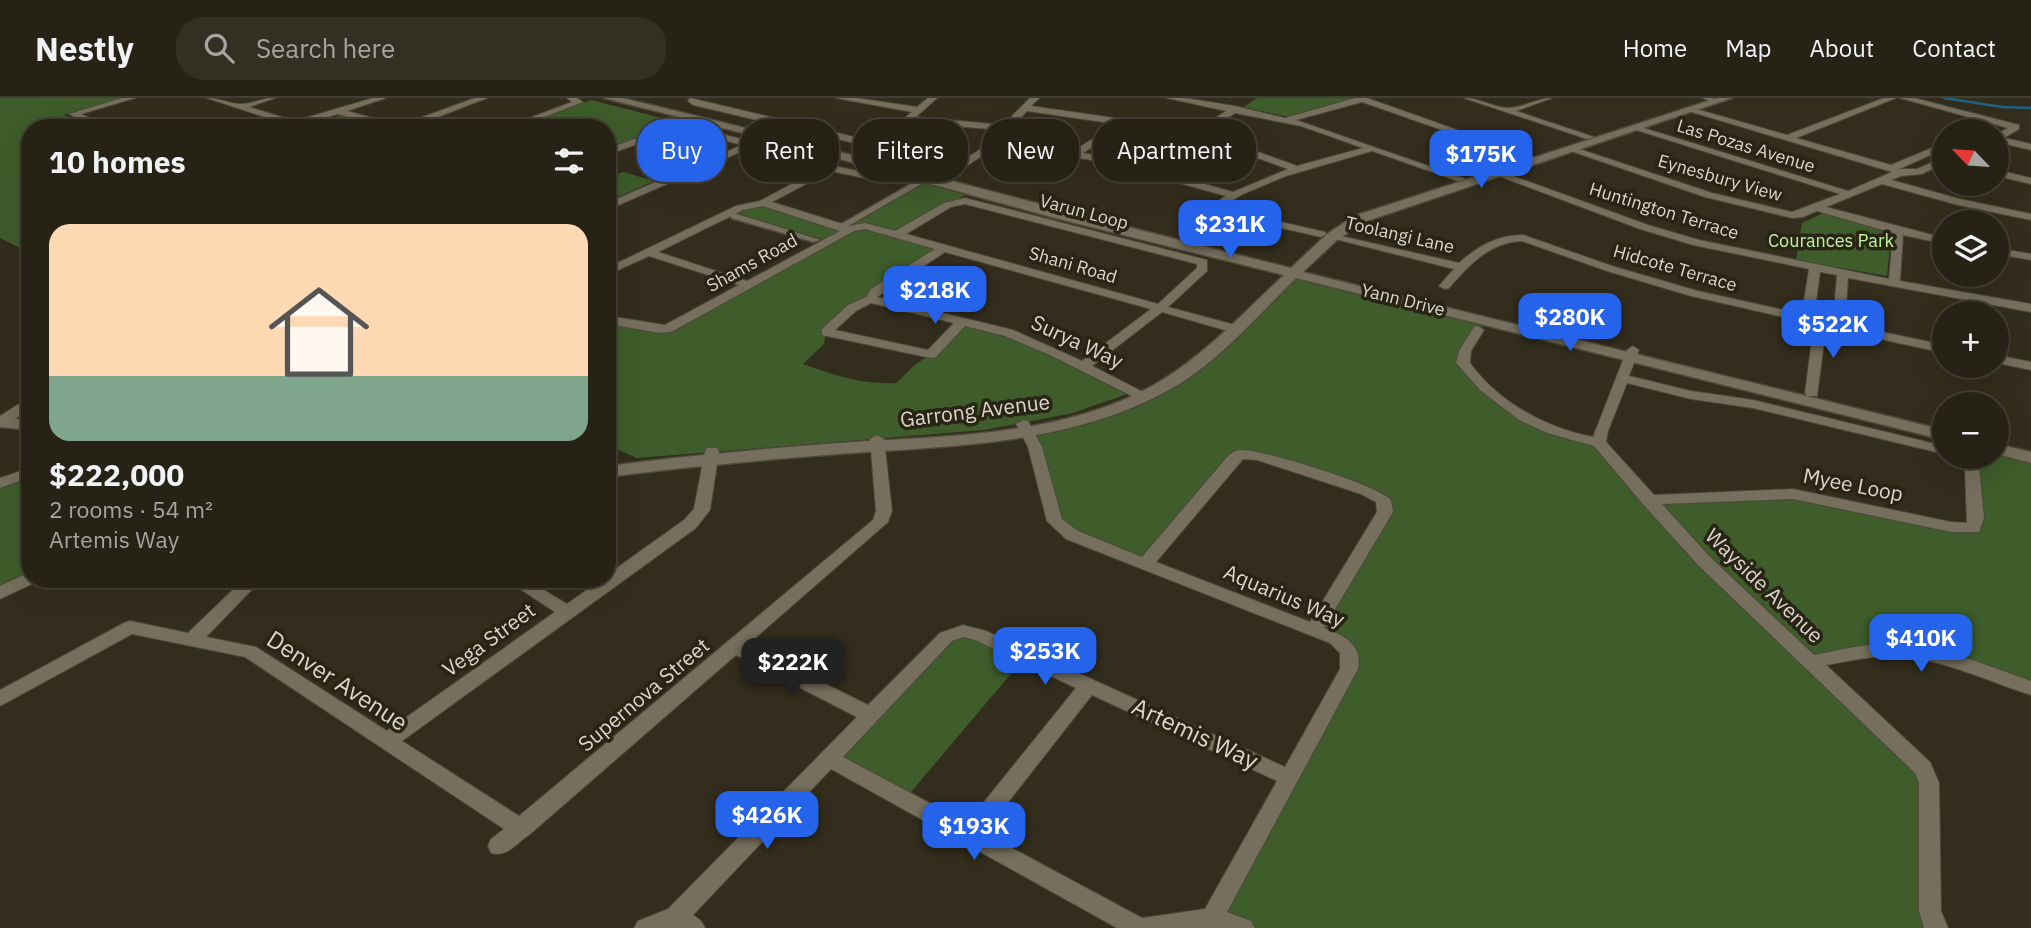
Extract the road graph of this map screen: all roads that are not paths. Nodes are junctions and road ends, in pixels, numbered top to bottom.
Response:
1 (131, 98) edge
2 (211, 98) edge
3 (271, 98) edge
4 (382, 98) edge
5 (483, 98) edge
6 (571, 98) edge
7 (609, 98) edge
8 (694, 98) edge
9 (840, 98) edge
10 (933, 98) edge
11 (1035, 98) edge
12 (1171, 98) edge
13 (1468, 98) edge
14 (1548, 98) edge
15 (1892, 98) edge
16 (1904, 98) edge
17 (1366, 99) edge
18 (1715, 99) edge
19 (239, 107) junction
20 (1024, 108) junction
21 (1235, 109) junction
22 (1686, 109) junction
23 (918, 110) junction
24 (338, 111) junction
25 (1507, 111) junction
26 (1987, 118) joint
27 (85, 119) edge
28 (279, 119) edge
29 (307, 119) edge
30 (366, 119) edge
31 (418, 119) edge
32 (532, 119) edge
33 (908, 119) edge
34 (1013, 119) edge
35 (1097, 119) edge
36 (1220, 119) edge
37 (1990, 119) edge
38 (1287, 120) junction
39 (1630, 127) junction
40 (1787, 138) junction
41 (1594, 139) junction
42 (853, 140) edge
43 (740, 141) edge
44 (2009, 142) edge
45 (1372, 148) junction
46 (1565, 148) junction
47 (2031, 148) edge
48 (616, 149) edge
49 (740, 149) edge
50 (1932, 152) edge
51 (1079, 154) edge
52 (1256, 155) edge
53 (1925, 155) junction
54 (1932, 157) edge
55 (853, 159) edge
56 (1532, 159) junction
57 (1932, 166) edge
58 (1298, 170) junction
59 (1896, 170) junction
60 (1492, 172) junction
61 (2009, 176) edge
62 (1880, 180) junction
63 (1465, 181) junction
64 (2031, 181) edge
65 (803, 182) edge
66 (938, 182) edge
67 (958, 182) edge
68 (919, 183) dead end
69 (1849, 194) junction
70 (1233, 195) junction
71 (616, 203) edge
72 (763, 203) junction
73 (1818, 208) junction
74 (1211, 209) junction
75 (734, 216) dead end
76 (2031, 217) edge
77 (1201, 218) dead end
78 (850, 228) junction
79 (1898, 231) junction
80 (1327, 233) junction
81 (898, 234) junction
82 (1932, 238) edge
83 (816, 240) dead end
84 (945, 247) junction
85 (1256, 249) dead end
86 (648, 252) junction
87 (2009, 253) edge
88 (1275, 254) dead end
89 (2031, 257) edge
90 (1295, 266) junction
91 (1460, 267) junction
92 (616, 268) edge
93 (1815, 268) junction
94 (1843, 274) junction
95 (1894, 284) junction
96 (749, 285) junction
97 (1446, 286) dead end
98 (870, 299) junction
99 (1160, 307) junction
100 (2031, 309) edge
101 (616, 319) edge
102 (964, 320) junction
103 (1813, 321) junction
104 (1230, 327) junction
105 (1839, 327) junction
106 (1478, 330) dead end
107 (1932, 346) edge
108 (1631, 354) junction
109 (2009, 361) edge
110 (1084, 366) junction
111 (2031, 366) edge
112 (1622, 378) junction
113 (1812, 393) junction
114 (1137, 395) junction
115 (21, 407) edge
116 (21, 418) edge
117 (3, 419) edge
118 (21, 423) edge
119 (1932, 423) edge
120 (1025, 428) junction
121 (1932, 432) edge
122 (877, 442) junction
123 (2009, 442) edge
124 (1599, 443) junction
125 (1932, 447) edge
126 (2031, 447) edge
127 (2009, 452) edge
128 (711, 454) junction
129 (2031, 458) edge
130 (616, 462) edge
131 (1972, 469) edge
132 (616, 470) edge
133 (21, 475) edge
134 (0, 482) edge
135 (1647, 500) junction
136 (1145, 564) junction
137 (616, 576) edge
138 (21, 582) edge
139 (245, 588) edge
140 (528, 588) edge
141 (600, 588) edge
142 (0, 593) edge
143 (567, 612) junction
144 (1314, 630) junction
145 (193, 639) junction
146 (735, 647) junction
147 (1811, 662) junction
148 (1089, 685) junction
149 (2031, 688) edge
150 (0, 699) edge
151 (869, 714) junction
152 (387, 742) junction
153 (828, 758) junction
154 (1289, 778) junction
155 (521, 829) junction
156 (970, 835) junction
157 (499, 846) dead end
158 (1212, 918) junction
159 (684, 922) edge
160 (646, 928) edge
161 (1141, 928) edge
162 (1243, 928) edge
163 (1936, 928) edge

1 - 27 street
2 - 19 street
3 - 19 street
4 - 24 street
5 - 31 street
6 - 32 street
7 - 55 street, Yann Drive
8 - 42 street
9 - 23 street
10 - 23 street
11 - 20 street
12 - 21 street
13 - 25 street
14 - 25 street
15 - 40 street
16 - 26 street
17 - 38 street
17 - 56 street
18 - 22 street
19 - 28 street
20 - 34 street
20 - 35 street
21 - 36 street
21 - 38 street
22 - 39 street
22 - 40 street
23 - 33 street
24 - 29 street
24 - 30 street
25 - 41 street
26 - 37 street
38 - 45 street
39 - 41 street
39 - 69 street, Las Pozas Avenue
40 - 59 street
41 - 46 street
43 - 48 street
44 - 47 street
45 - 58 street
45 - 63 street
46 - 56 street
46 - 73 street, Eynesbury View
49 - 71 street
50 - 53 street, Eynesbury View
51 - 70 street
52 - 58 street
53 - 54 street
53 - 59 street, Eynesbury View
56 - 60 street
57 - 59 street, Eynesbury View
58 - 70 street
59 - 62 street, Eynesbury View
60 - 63 street
60 - 93 street, Huntington Terrace
61 - 64 street
62 - 69 street, Eynesbury View
62 - 76 street
63 - 80 street, Garrong Avenue
63 - 80 street
65 - 72 street
66 - 90 street, Yann Drive
67 - 85 street, Yann Drive
68 - 78 street
69 - 73 street, Eynesbury View
70 - 74 street
72 - 78 street, Shani Road
72 - 86 street
73 - 79 street
74 - 77 street
74 - 80 street, Toolangi Lane
75 - 83 street
78 - 81 street, Shani Road
78 - 96 street, Shams Road
79 - 82 street
79 - 95 street
80 - 90 street, Garrong Avenue
80 - 91 street, Toolangi Lane
81 - 84 street, Shani Road
81 - 99 street, Varun Loop
84 - 98 street
84 - 99 street, Shani Road
86 - 92 street
86 - 96 street
87 - 89 street
88 - 90 street, Yann Drive
90 - 104 street, Garrong Avenue
90 - 108 street, Yann Drive
91 - 97 street
91 - 103 street, Hidcote Terrace
93 - 94 street, Huntington Terrace
93 - 103 street
94 - 95 street, Huntington Terrace
94 - 105 street
95 - 100 street, Huntington Terrace
96 - 101 street, Shams Road
98 - 102 street, Surya Way
98 - 102 street
99 - 104 street, Shani Road
99 - 110 street
102 - 110 street, Surya Way
103 - 105 street, Hidcote Terrace
103 - 113 street
104 - 114 street, Garrong Avenue
105 - 107 street, Hidcote Terrace
106 - 124 street
108 - 112 street
108 - 113 street, Yann Drive
108 - 121 street, Yann Drive
109 - 111 street
110 - 114 street, Surya Way
112 - 124 street
112 - 125 street
113 - 119 street, Yann Drive
114 - 120 street, Garrong Avenue
115 - 117 street
116 - 117 street
117 - 118 street
120 - 122 street, Garrong Avenue
120 - 136 street, Aquarius Way
122 - 128 street, Garrong Avenue
122 - 146 street, Supernova Street
123 - 126 street
124 - 135 street, Wayside Avenue
127 - 129 street
128 - 130 street, Garrong Avenue
128 - 132 street, Garrong Avenue
128 - 137 street, Vega Street
131 - 135 street, Myee Loop
133 - 134 street
135 - 147 street, Wayside Avenue
136 - 144 street, Aquarius Way
136 - 144 street
138 - 142 street
139 - 145 street
140 - 143 street
141 - 143 street, Vega Street
143 - 152 street, Vega Street
144 - 154 street, Aquarius Way
145 - 150 street, Denver Avenue
145 - 152 street, Denver Avenue
146 - 151 street
146 - 155 street, Supernova Street
147 - 149 street
147 - 163 street, Wayside Avenue
148 - 151 street, Artemis Way
148 - 154 street, Artemis Way
148 - 156 street
151 - 153 street, Artemis Way
152 - 155 street, Denver Avenue
153 - 156 street
153 - 159 street, Artemis Way
154 - 158 street, Aquarius Way
155 - 157 street, Supernova Street
156 - 161 street
158 - 161 street
158 - 162 street
159 - 160 street, Artemis Way

